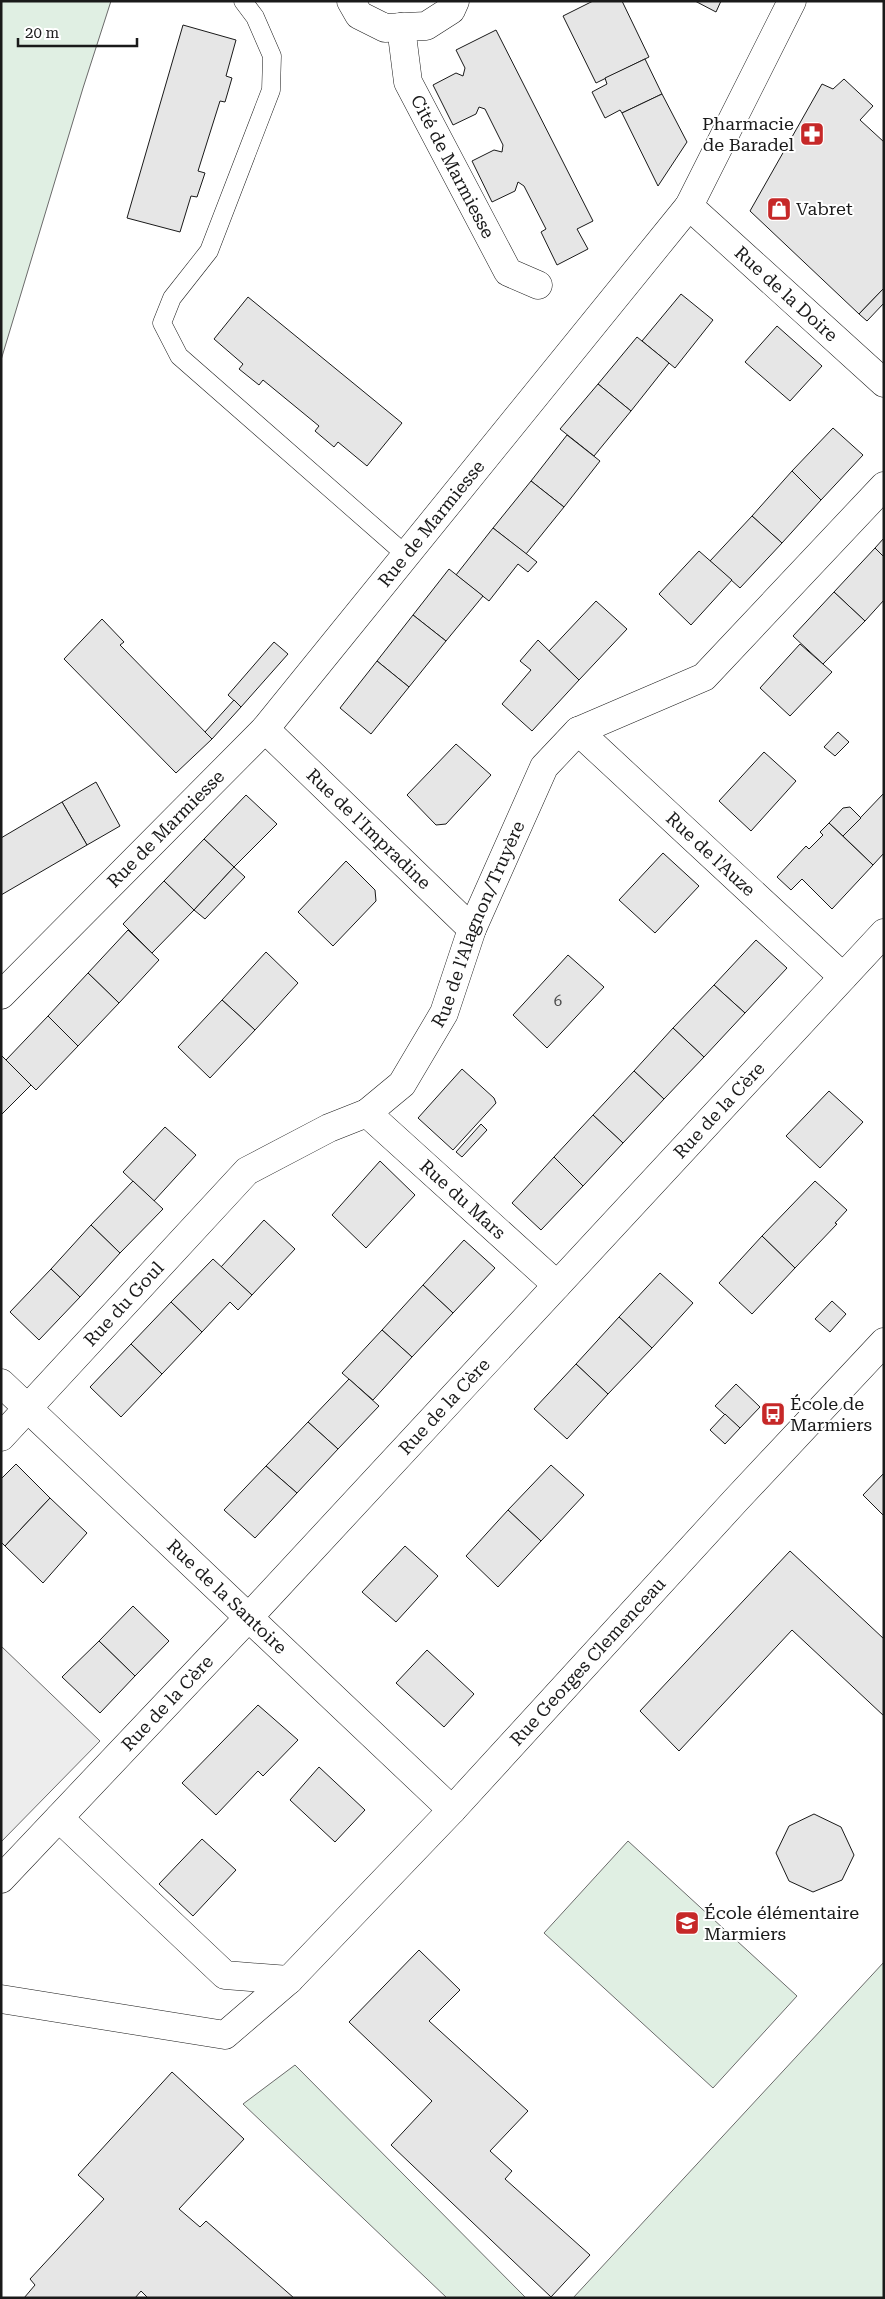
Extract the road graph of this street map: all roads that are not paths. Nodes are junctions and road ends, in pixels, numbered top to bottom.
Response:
1 (243, 1) edge
2 (351, 1) edge
3 (455, 1) edge
4 (792, 1) edge
5 (401, 27) junction
6 (689, 206) junction
7 (538, 285) dead end
8 (884, 383) edge
9 (884, 486) edge
10 (406, 555) junction
11 (265, 729) junction
12 (578, 731) junction
13 (472, 929) junction
14 (884, 933) edge
15 (843, 977) junction
16 (1, 995) edge
17 (367, 1113) junction
18 (247, 1171) joint
19 (557, 1285) junction
20 (884, 1342) edge
21 (1, 1384) edge
22 (28, 1409) junction
23 (1, 1438) edge
24 (248, 1618) junction
25 (452, 1810) junction
26 (59, 1818) junction
27 (1, 1879) edge
28 (289, 1980) junction
29 (1, 1999) edge

1 - 10 lane
2 - 5 street
3 - 5 street
4 - 6 street, Rue de Marmiesse
5 - 7 street, Cité de Marmiesse
6 - 8 street, Rue de la Doire
6 - 10 street, Rue de Marmiesse
9 - 12 street, Rue de l'Alagnon/Truyère
10 - 11 street, Rue de Marmiesse
11 - 13 street, Rue de l'Impradine
11 - 16 street, Rue de Marmiesse
12 - 13 street, Rue de l'Alagnon/Truyère
12 - 15 street, Rue de l'Auze
13 - 17 street, Rue de l'Alagnon/Truyère
14 - 15 street, Rue de la Cère
15 - 19 street, Rue de la Cère
17 - 18 street, Rue de l'Alagnon/Truyère
17 - 19 street, Rue du Mars
18 - 22 street, Rue du Goul
19 - 24 street, Rue de la Cère
20 - 25 street, Rue Georges Clemenceau
21 - 22 street, Rue de la Santoire
22 - 23 street, Rue du Goul
22 - 24 street, Rue de la Santoire
24 - 25 street, Rue de la Santoire
24 - 26 street, Rue de la Cère
25 - 28 street, Rue Georges Clemenceau
26 - 27 street, Rue de la Cère
26 - 28 street
28 - 29 street, Rue Georges Clemenceau

